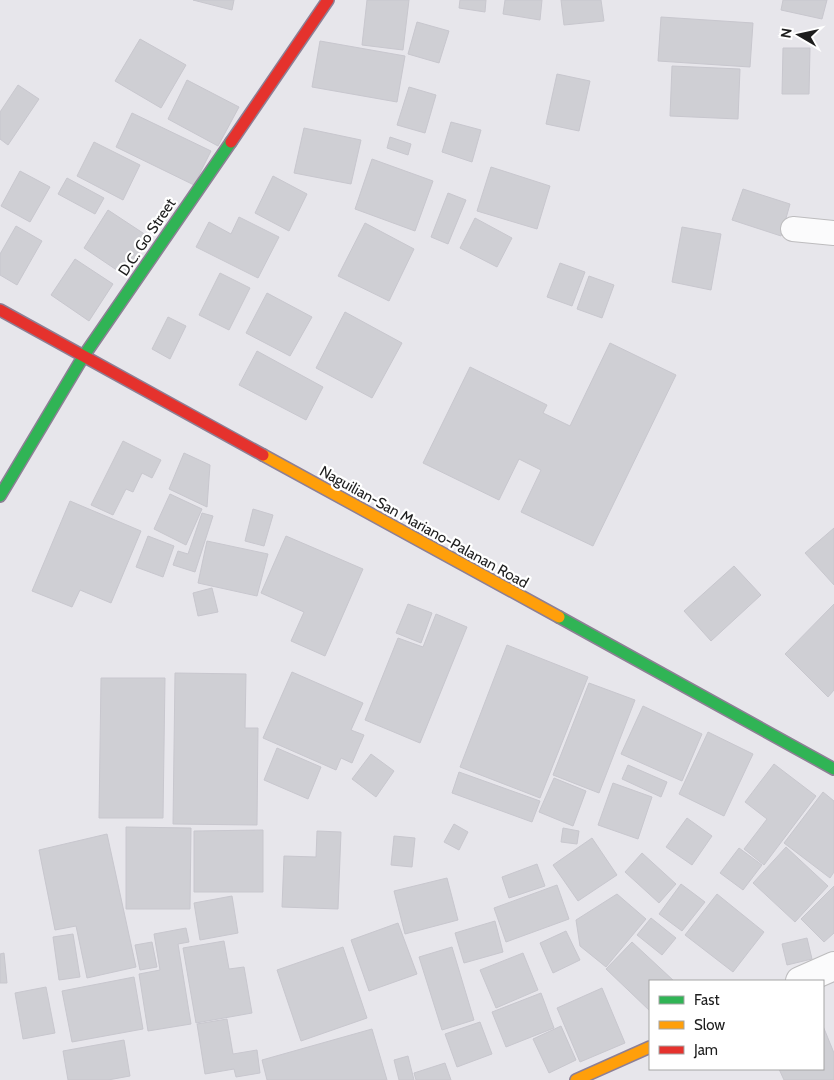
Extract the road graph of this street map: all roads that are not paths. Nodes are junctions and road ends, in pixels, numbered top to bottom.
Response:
1 (328, 0) edge
2 (792, 228) dead end
3 (834, 233) edge
4 (0, 310) edge
5 (83, 356) junction
6 (0, 496) edge
7 (834, 769) edge
8 (834, 966) edge
9 (802, 980) edge
10 (649, 1047) edge
11 (576, 1080) edge

1 - 5 main road, D.C. Go Street
2 - 3 lane
4 - 5 main road, Naguilian-San Mariano-Palanan Road
5 - 6 main road, D.C. Go Street
5 - 7 main road, Naguilian-San Mariano-Palanan Road
8 - 9 street
10 - 11 main road

